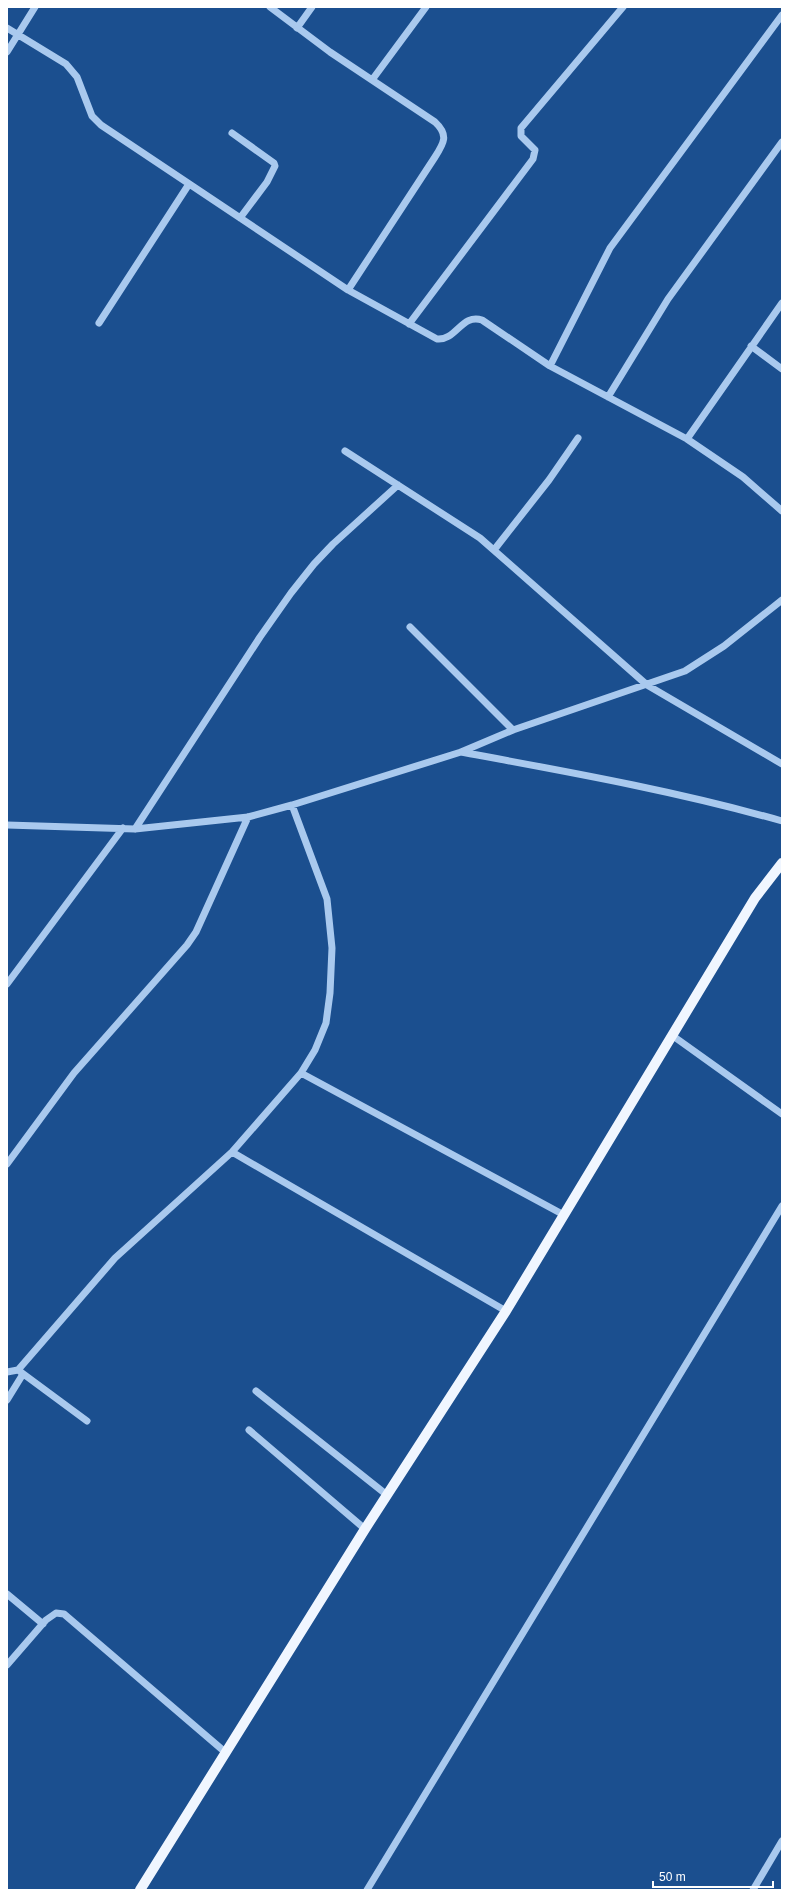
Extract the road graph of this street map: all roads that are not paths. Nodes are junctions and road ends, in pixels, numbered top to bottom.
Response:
1 (35, 7) edge
2 (270, 7) edge
3 (312, 7) edge
4 (426, 7) edge
5 (623, 7) edge
6 (782, 15) edge
7 (7, 28) edge
8 (297, 28) junction
9 (18, 36) junction
10 (7, 52) edge
11 (372, 80) junction
12 (232, 133) dead end
13 (782, 142) edge
14 (189, 184) junction
15 (240, 218) junction
16 (348, 290) junction
17 (782, 303) edge
18 (99, 323) dead end
19 (409, 324) junction
20 (751, 346) junction
21 (550, 366) junction
22 (782, 368) edge
23 (608, 397) junction
24 (578, 438) dead end
25 (687, 440) junction
26 (345, 451) dead end
27 (398, 485) junction
28 (782, 511) edge
29 (494, 550) junction
30 (782, 600) edge
31 (410, 627) dead end
32 (647, 685) junction
33 (513, 730) junction
34 (461, 752) junction
35 (782, 764) edge
36 (292, 805) junction
37 (248, 817) junction
38 (782, 821) edge
39 (7, 825) edge
40 (123, 828) junction
41 (135, 829) junction
42 (782, 863) edge
43 (7, 984) edge
44 (673, 1036) junction
45 (301, 1073) junction
46 (782, 1114) edge
47 (232, 1152) junction
48 (7, 1164) edge
49 (782, 1206) edge
50 (564, 1215) junction
51 (506, 1311) junction
52 (7, 1372) edge
53 (21, 1372) junction
54 (256, 1391) dead end
55 (7, 1400) edge
56 (87, 1421) dead end
57 (249, 1430) dead end
58 (387, 1495) junction
59 (365, 1529) junction
60 (7, 1594) edge
61 (43, 1624) junction
62 (7, 1665) edge
63 (225, 1752) junction
64 (782, 1841) edge
65 (140, 1890) edge
66 (368, 1890) edge
67 (753, 1890) edge

1 - 9 street
2 - 8 street
3 - 8 street
4 - 11 street
5 - 19 street
6 - 21 street
7 - 9 street
8 - 11 street
9 - 10 street
9 - 14 street
11 - 16 street
12 - 15 street
13 - 23 street
14 - 15 street
14 - 18 street
15 - 16 street
16 - 19 street
17 - 20 street
19 - 21 street
20 - 22 street
20 - 25 street
21 - 23 street
23 - 25 street
24 - 29 street
25 - 28 street
26 - 27 street
27 - 29 street
27 - 41 street
29 - 32 street
30 - 32 street
31 - 33 street
32 - 33 street
32 - 35 street
33 - 34 street
34 - 36 street
34 - 38 street
36 - 37 street
36 - 45 street
37 - 41 street
37 - 48 street
39 - 40 street
40 - 41 street
40 - 43 street
42 - 44 main road
44 - 46 street
44 - 50 main road
45 - 47 street
45 - 50 street
47 - 51 street
47 - 53 street
49 - 66 street
50 - 51 main road
51 - 58 main road
52 - 53 street
53 - 55 street
53 - 56 street
54 - 58 street
57 - 59 street
58 - 59 main road
59 - 63 main road
60 - 61 street
61 - 62 street
61 - 63 street
63 - 65 main road
64 - 67 street

